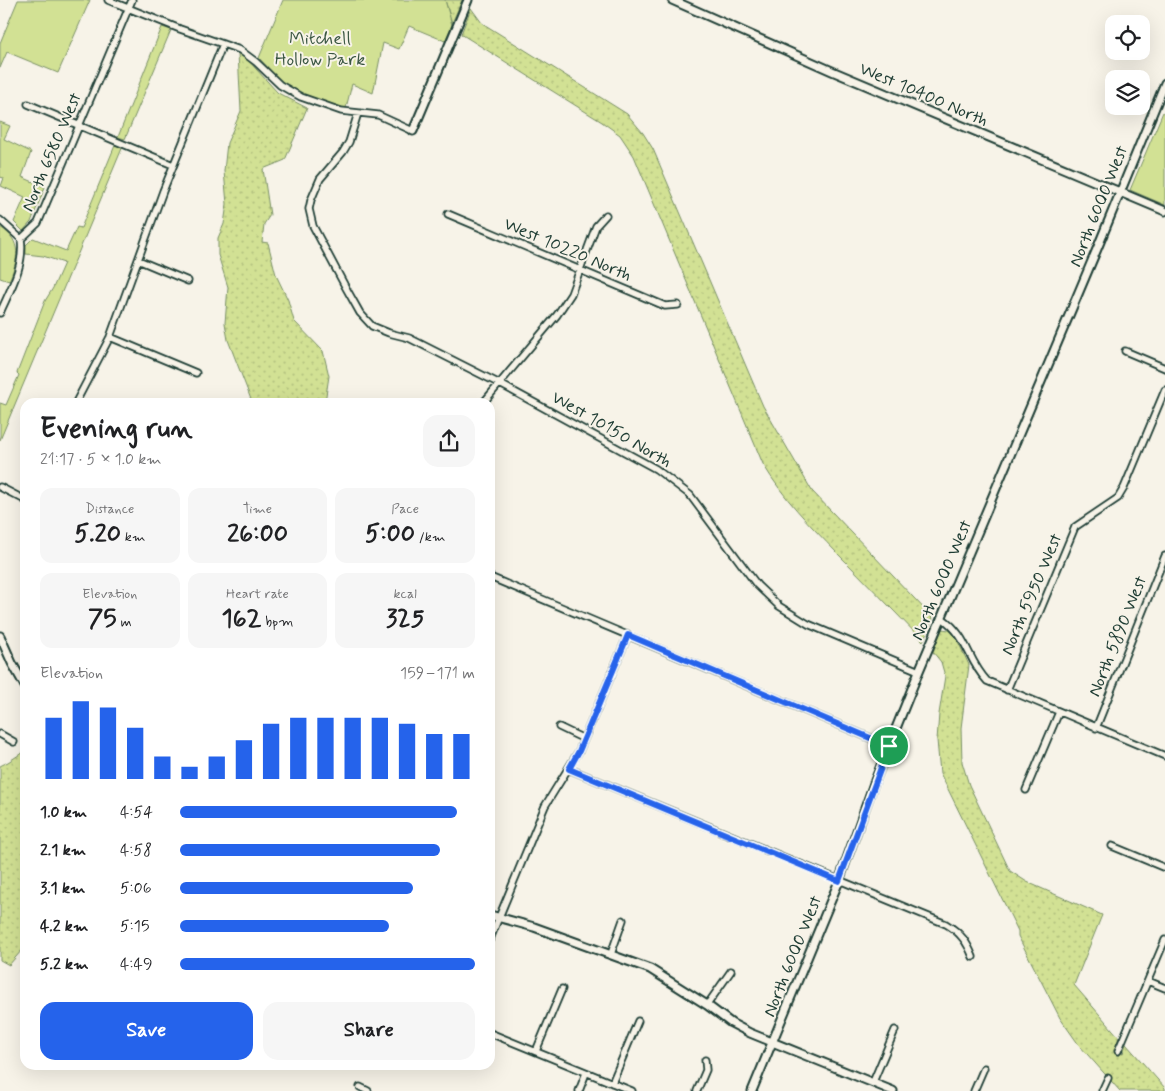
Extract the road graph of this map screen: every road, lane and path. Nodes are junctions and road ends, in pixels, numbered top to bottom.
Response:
1 (108, 0) edge
2 (132, 0) edge
3 (468, 0) edge
4 (672, 0) edge
5 (129, 9) junction
6 (223, 44) junction
7 (1165, 83) edge
8 (28, 104) dead end
9 (358, 114) junction
10 (79, 126) junction
11 (412, 131) joint
12 (173, 165) junction
13 (1120, 192) junction
14 (1165, 211) edge
15 (448, 214) dead end
16 (606, 215) dead end
17 (0, 220) edge
18 (21, 239) junction
19 (138, 260) junction
20 (579, 269) junction
21 (188, 281) dead end
22 (678, 305) dead end
23 (0, 313) edge
24 (110, 337) junction
25 (1125, 351) dead end
26 (1165, 368) edge
27 (196, 374) dead end
28 (500, 384) junction
29 (1165, 390) edge
30 (78, 398) edge
31 (488, 398) edge
32 (0, 488) edge
33 (20, 498) edge
34 (1165, 556) edge
35 (495, 579) edge
36 (942, 618) junction
37 (628, 635) junction
38 (0, 636) edge
39 (919, 670) junction
40 (20, 676) edge
41 (1007, 690) junction
42 (1059, 712) junction
43 (559, 727) dead end
44 (1096, 728) junction
45 (0, 734) edge
46 (584, 739) junction
47 (14, 742) dead end
48 (889, 746) junction
49 (1165, 756) edge
50 (569, 769) junction
51 (1026, 790) dead end
52 (1112, 846) dead end
53 (1165, 868) edge
54 (839, 881) junction
55 (495, 916) edge
56 (500, 917) junction
57 (623, 920) dead end
58 (495, 928) edge
59 (1165, 940) edge
60 (611, 954) junction
61 (973, 957) dead end
62 (731, 971) dead end
63 (1148, 980) junction
64 (1165, 988) edge
65 (562, 989) dead end
66 (707, 1005) junction
67 (638, 1021) dead end
68 (896, 1030) dead end
69 (495, 1035) edge
70 (773, 1042) junction
71 (1118, 1050) dead end
72 (536, 1051) junction
73 (705, 1060) dead end
74 (984, 1068) dead end
75 (586, 1073) junction
76 (1108, 1078) dead end
77 (873, 1082) junction
78 (612, 1083) junction
79 (360, 1088) dead end
80 (368, 1091) edge
81 (578, 1091) edge
82 (632, 1091) edge
83 (697, 1091) edge
84 (752, 1091) edge
85 (893, 1091) edge
86 (974, 1091) edge
87 (1102, 1091) edge

1 - 5 street
2 - 5 street, North 6580 West
3 - 11 street
4 - 13 street, West 10400 North
5 - 6 street
5 - 10 street, North 6580 West
6 - 9 street
6 - 12 street
7 - 13 street, North 6000 West
8 - 10 street
9 - 11 street
9 - 28 street, West 10150 North
10 - 12 street
10 - 18 street, North 6580 West
12 - 19 street
13 - 14 street, West 10400 North
13 - 36 street, North 6000 West
15 - 20 street, West 10220 North
16 - 20 street
17 - 18 street
18 - 23 street
19 - 21 street
19 - 24 street
20 - 22 street, West 10220 North
20 - 28 street
24 - 27 street
24 - 30 street
25 - 26 street
28 - 31 street
28 - 39 street, West 10150 North
29 - 41 street, North 5950 West
32 - 33 street
34 - 44 street, North 5890 West
35 - 37 street
36 - 39 street, North 6000 West
36 - 41 street
37 - 46 street
37 - 48 street
38 - 40 street
39 - 48 street, North 6000 West
41 - 42 street
42 - 44 street
42 - 51 street
43 - 46 street
44 - 49 street
45 - 47 street
46 - 50 street
48 - 54 street, North 6000 West
50 - 54 street
50 - 56 street
52 - 53 street
54 - 61 street
54 - 70 street, North 6000 West
55 - 56 street
56 - 58 street
56 - 60 street
57 - 60 street
59 - 63 street
60 - 66 street
62 - 66 street
63 - 64 street
63 - 71 street
65 - 72 street
66 - 70 street
67 - 78 street
68 - 77 street
69 - 72 street
70 - 77 street
70 - 84 street, North 6000 West
72 - 75 street
73 - 83 street
74 - 86 street
75 - 78 street
75 - 81 street
76 - 87 street
77 - 85 street
78 - 82 street
79 - 80 street

